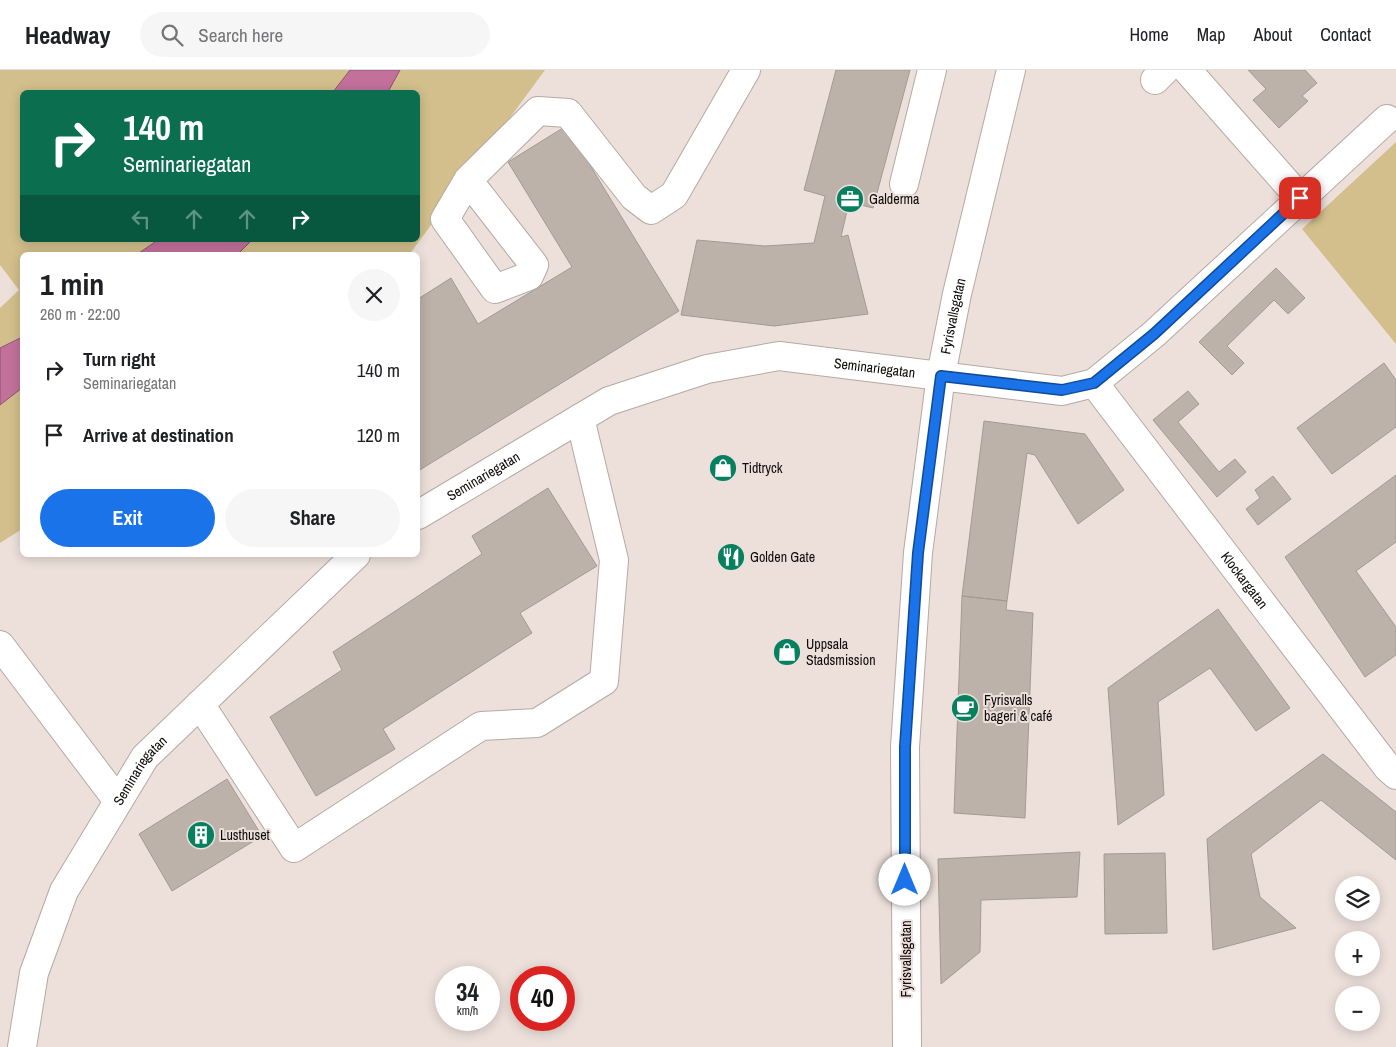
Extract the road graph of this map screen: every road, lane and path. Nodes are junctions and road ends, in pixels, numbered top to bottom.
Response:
1 (746, 70) edge
2 (932, 70) edge
3 (1010, 70) edge
4 (1187, 70) edge
5 (1387, 119) dead end
6 (468, 180) dead end
7 (904, 184) dead end
8 (1300, 198) junction
9 (941, 376) junction
10 (1094, 383) junction
11 (580, 418) junction
12 (420, 514) edge
13 (354, 557) edge
14 (0, 646) edge
15 (200, 704) junction
16 (1396, 775) edge
17 (118, 801) junction
18 (22, 1047) edge
19 (907, 1047) edge

1 - 6 street
2 - 7 street
3 - 9 street, Fyrisvallsgatan
4 - 8 street
5 - 8 street, Seminariegatan
8 - 10 street, Seminariegatan
9 - 10 street, Seminariegatan
9 - 11 street, Seminariegatan
9 - 19 street, Fyrisvallsgatan
10 - 16 street, Klockargatan
11 - 12 street, Seminariegatan
11 - 15 street
13 - 15 street, Seminariegatan
14 - 17 street
15 - 17 street, Seminariegatan
17 - 18 street, Seminariegatan

